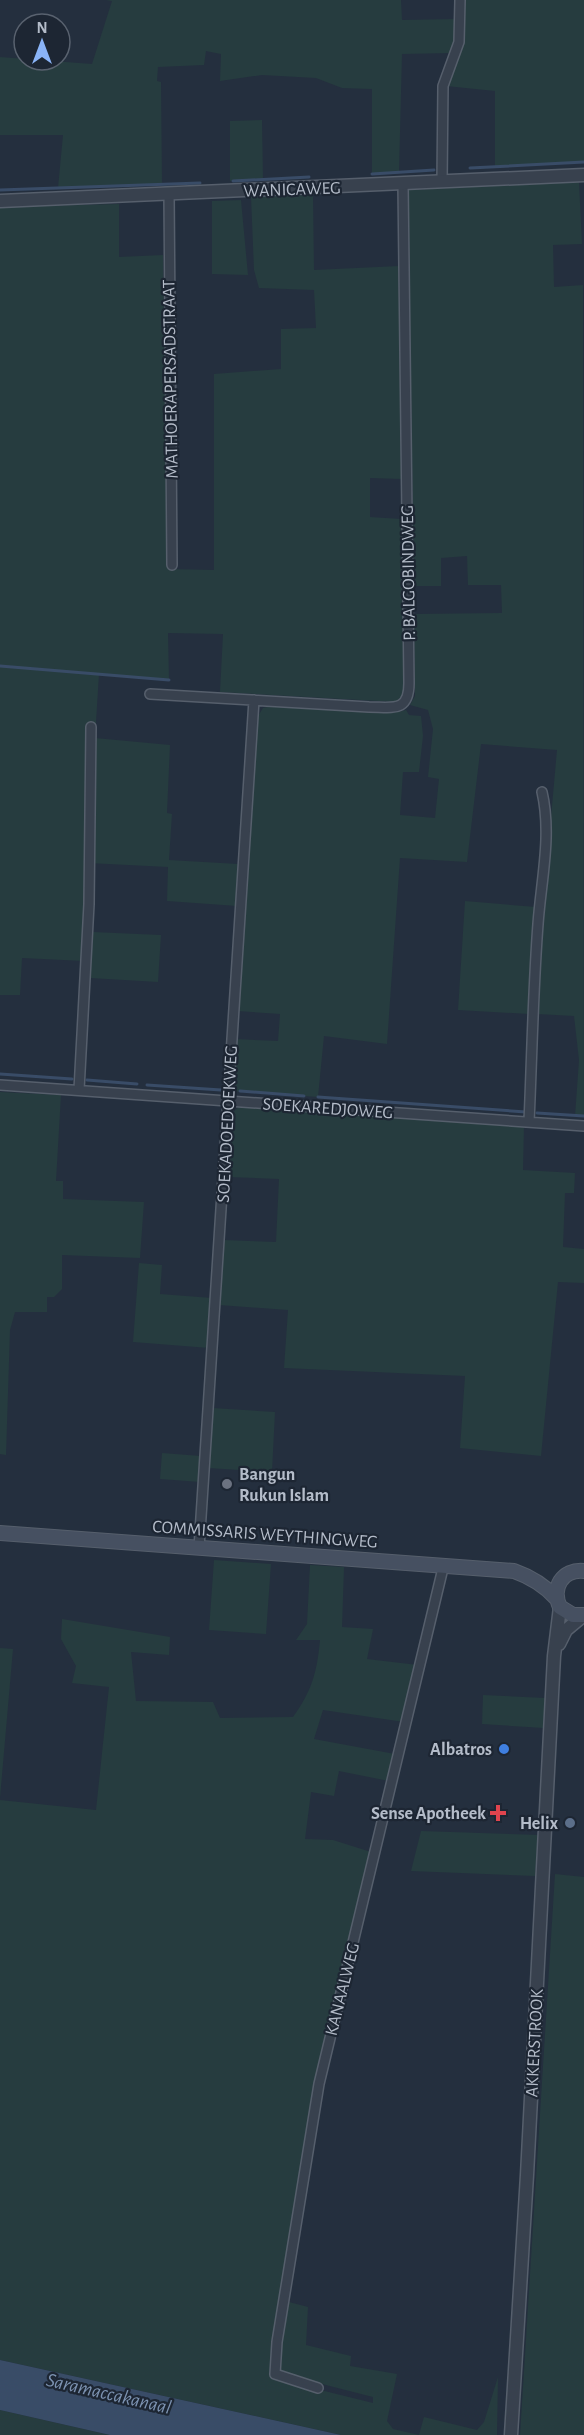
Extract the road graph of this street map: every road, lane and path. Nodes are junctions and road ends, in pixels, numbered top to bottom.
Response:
1 (460, 0) edge
2 (584, 176) edge
3 (442, 182) junction
4 (403, 184) junction
5 (169, 194) junction
6 (0, 201) edge
7 (171, 565) dead end
8 (150, 694) dead end
9 (254, 700) junction
10 (92, 727) dead end
11 (542, 792) dead end
12 (0, 1085) edge
13 (79, 1090) junction
14 (229, 1101) junction
15 (529, 1122) junction
16 (584, 1126) edge
17 (0, 1533) edge
18 (200, 1548) junction
19 (444, 1564) junction
20 (584, 1571) edge
21 (566, 1574) junction
22 (528, 1575) junction
23 (558, 1602) junction
24 (584, 1615) edge
25 (554, 1656) junction
26 (318, 2388) dead end
27 (511, 2432) edge

1 - 3 street
2 - 3 street, WANICAWEG
3 - 4 street, WANICAWEG
4 - 5 street, WANICAWEG
4 - 9 street, P. BALGOBINDWEG
5 - 6 street, WANICAWEG
5 - 7 street, MATHOERAPERSADSTRAAT
8 - 9 street, P. BALGOBINDWEG
9 - 14 street, SOEKADOEDOEKWEG
10 - 13 street
11 - 15 street
12 - 13 street, SOEKAREDJOWEG
13 - 14 street, SOEKAREDJOWEG
14 - 15 street, SOEKAREDJOWEG
14 - 18 street, SOEKADOEDOEKWEG
15 - 16 street, SOEKAREDJOWEG
17 - 18 main road, COMMISSARIS WEYTHINGWEG
18 - 19 main road, COMMISSARIS WEYTHINGWEG
19 - 22 main road, COMMISSARIS WEYTHINGWEG
19 - 26 street, KANAALWEG
20 - 21 main road, COMMISSARIS WEYTHINGWEG
21 - 22 main road, COMMISSARIS WEYTHINGWEG
21 - 23 main road
22 - 23 main road, COMMISSARIS WEYTHINGWEG
23 - 24 main road
23 - 25 street, AKKERSTROOK
24 - 25 street
25 - 27 street, AKKERSTROOK

